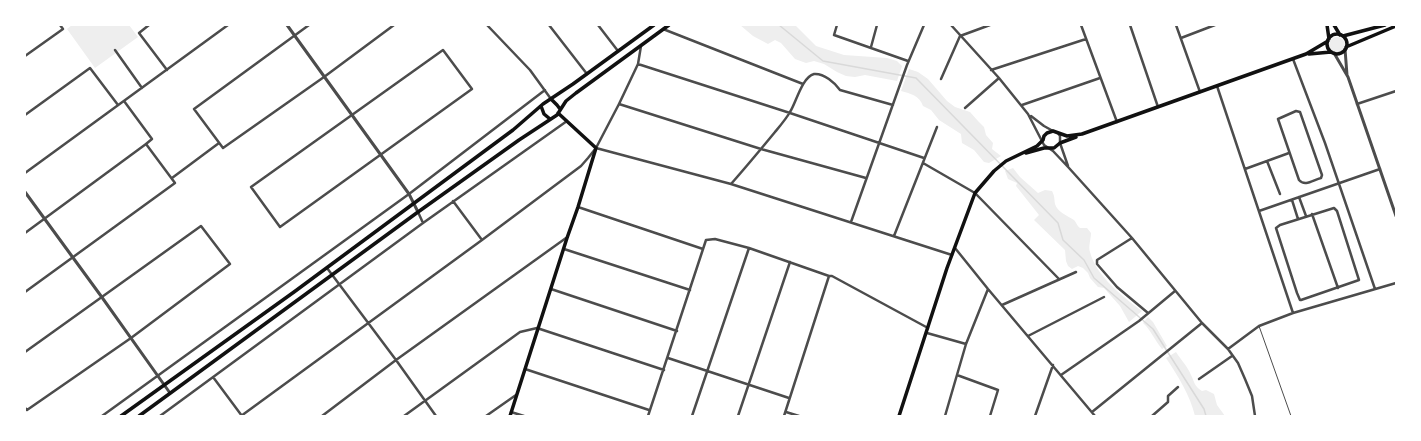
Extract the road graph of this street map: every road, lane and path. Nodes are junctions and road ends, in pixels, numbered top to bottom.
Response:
1 (60, 25) edge
2 (149, 25) edge
3 (228, 25) edge
4 (287, 25) edge
5 (309, 25) edge
6 (394, 25) edge
7 (487, 25) edge
8 (549, 25) edge
9 (598, 25) edge
10 (669, 25) edge
11 (837, 25) edge
12 (877, 25) edge
13 (924, 25) edge
14 (951, 25) edge
15 (990, 25) edge
16 (1081, 25) edge
17 (1130, 25) edge
18 (1176, 25) edge
19 (1215, 25) edge
20 (1328, 25) edge
21 (1334, 25) edge
22 (1385, 25) edge
23 (652, 26) edge
24 (1396, 26) edge
25 (663, 29) junction
26 (294, 35) junction
27 (960, 36) junction
28 (1341, 36) junction
29 (1181, 38) junction
30 (1086, 39) junction
31 (1328, 40) junction
32 (641, 45) junction
33 (871, 48) junction
34 (1346, 48) junction
35 (115, 50) dead end
36 (618, 51) junction
37 (1333, 53) junction
38 (1306, 54) junction
39 (25, 56) edge
40 (1293, 59) junction
41 (909, 61) junction
42 (638, 64) junction
43 (167, 70) junction
44 (991, 70) junction
45 (587, 74) junction
46 (324, 77) junction
47 (1348, 77) junction
48 (999, 78) junction
49 (1100, 78) junction
50 (941, 79) dead end
51 (803, 84) junction
52 (1217, 86) junction
53 (142, 88) junction
54 (545, 90) junction
55 (1396, 91) edge
56 (1200, 92) junction
57 (551, 99) junction
58 (124, 101) junction
59 (619, 104) junction
60 (1357, 104) junction
61 (893, 105) junction
62 (1022, 105) junction
63 (118, 106) junction
64 (541, 106) junction
65 (1158, 107) junction
66 (965, 108) dead end
67 (559, 111) junction
68 (790, 113) junction
69 (1028, 114) junction
70 (25, 115) edge
71 (352, 115) junction
72 (550, 119) junction
73 (567, 121) junction
74 (1117, 122) junction
75 (937, 127) dead end
76 (1055, 132) junction
77 (1082, 134) junction
78 (1043, 140) junction
79 (878, 142) junction
80 (219, 143) junction
81 (1060, 143) junction
82 (146, 144) junction
83 (596, 148) junction
84 (1048, 148) junction
85 (760, 149) junction
86 (1289, 153) junction
87 (381, 154) junction
88 (1020, 155) junction
89 (924, 158) junction
90 (1267, 161) junction
91 (923, 163) junction
92 (1069, 168) junction
93 (1245, 169) junction
94 (1380, 169) junction
95 (25, 173) edge
96 (172, 178) junction
97 (866, 178) junction
98 (1339, 183) junction
99 (731, 184) junction
100 (25, 192) edge
101 (975, 192) junction
102 (409, 194) junction
103 (1280, 194) dead end
104 (1299, 197) junction
105 (1292, 200) junction
106 (453, 201) junction
107 (415, 203) junction
108 (578, 207) junction
109 (1259, 211) junction
110 (418, 212) junction
111 (1312, 214) junction
112 (1306, 216) junction
113 (1396, 216) edge
114 (44, 219) junction
115 (1298, 219) junction
116 (851, 222) junction
117 (422, 223) junction
118 (25, 233) edge
119 (894, 236) junction
120 (567, 238) junction
121 (1132, 238) junction
122 (482, 240) junction
123 (749, 248) junction
124 (955, 248) junction
125 (564, 249) junction
126 (703, 249) junction
127 (952, 255) junction
128 (73, 258) junction
129 (790, 262) junction
130 (327, 268) junction
131 (1076, 272) dead end
132 (333, 275) junction
133 (829, 276) junction
134 (1059, 279) junction
135 (1396, 283) edge
136 (340, 284) junction
137 (1338, 288) junction
138 (550, 289) junction
139 (988, 289) junction
140 (690, 290) junction
141 (1375, 290) junction
142 (1175, 291) junction
143 (25, 292) edge
144 (101, 296) junction
145 (1104, 297) dead end
146 (1002, 305) junction
147 (1148, 313) junction
148 (1292, 313) junction
149 (368, 323) junction
150 (1202, 323) junction
151 (1259, 326) junction
152 (538, 328) junction
153 (677, 330) junction
154 (928, 331) junction
155 (1028, 336) junction
156 (131, 338) junction
157 (966, 344) junction
158 (1228, 349) junction
159 (25, 352) edge
160 (1232, 356) junction
161 (668, 358) junction
162 (396, 360) junction
163 (1053, 365) junction
164 (525, 369) junction
165 (664, 370) junction
166 (706, 371) junction
167 (957, 375) junction
168 (1061, 375) junction
169 (158, 376) junction
170 (213, 377) junction
171 (1199, 379) dead end
172 (749, 384) junction
173 (164, 385) junction
174 (1178, 387) dead end
175 (170, 393) junction
176 (516, 395) junction
177 (789, 398) junction
178 (425, 401) junction
179 (25, 408) edge
180 (649, 410) junction
181 (786, 412) junction
182 (1092, 412) junction
183 (510, 414) edge
184 (102, 416) edge
185 (122, 416) edge
186 (139, 416) edge
187 (160, 416) edge
188 (242, 416) edge
189 (322, 416) edge
190 (404, 416) edge
191 (436, 416) edge
192 (486, 416) edge
193 (524, 416) edge
194 (648, 416) edge
195 (692, 416) edge
196 (738, 416) edge
197 (784, 416) edge
198 (799, 416) edge
199 (899, 416) edge
200 (945, 416) edge
201 (990, 416) edge
202 (1035, 416) edge
203 (1095, 416) edge
204 (1152, 416) edge
205 (1256, 416) edge
206 (1291, 416) edge

1 - 39 street
2 - 43 street
3 - 43 street
4 - 26 street
5 - 26 street
6 - 46 street
7 - 54 street
8 - 45 street
9 - 36 street
10 - 25 main road
11 - 33 street
12 - 33 street
13 - 41 street
14 - 27 street
15 - 27 street
16 - 30 street
17 - 65 street
18 - 29 street
19 - 29 street
20 - 31 main road
21 - 28 main road
22 - 28 main road
23 - 36 main road
24 - 34 main road
25 - 32 main road
25 - 51 street
26 - 46 street
26 - 80 street
27 - 44 street
27 - 50 street
28 - 31 main road
28 - 34 main road
29 - 56 street
30 - 44 street
30 - 49 street
31 - 37 main road
31 - 38 main road
32 - 42 street
32 - 67 main road
33 - 41 street
34 - 37 main road
34 - 47 street
35 - 53 street
36 - 45 main road
37 - 38 main road
37 - 47 street
38 - 40 main road
40 - 52 main road
40 - 98 street
41 - 61 street
42 - 59 street
42 - 68 street
43 - 53 street
44 - 48 street
45 - 57 main road
46 - 71 street
46 - 80 street
47 - 60 street
48 - 62 street
48 - 66 street
49 - 62 street
49 - 74 street
51 - 61 street
51 - 68 street
52 - 56 main road
52 - 93 street
53 - 58 street
54 - 57 street
54 - 102 street
55 - 60 street
56 - 65 main road
57 - 64 main road
57 - 67 main road
58 - 63 street
58 - 82 street
59 - 83 street
59 - 85 street
60 - 94 street
61 - 79 street
62 - 69 street
63 - 70 street
63 - 95 street
64 - 72 main road
64 - 107 main road
65 - 74 main road
67 - 72 main road
67 - 73 main road
68 - 79 street
68 - 85 street
69 - 76 street
69 - 78 street
71 - 87 street
71 - 87 street
71 - 87 street
72 - 110 main road
73 - 83 main road
73 - 106 street
74 - 77 main road
75 - 89 street
76 - 77 main road
76 - 78 main road
76 - 81 street
77 - 81 main road
78 - 84 street
78 - 88 main road
79 - 89 street
79 - 97 street
80 - 96 street
81 - 84 main road
81 - 92 street
82 - 96 street
82 - 114 street
83 - 99 street
83 - 108 main road
83 - 122 street
84 - 88 main road
84 - 92 street
85 - 97 street
85 - 99 street
86 - 86 street
86 - 90 street
87 - 102 street
88 - 101 main road
89 - 91 street
90 - 93 street
90 - 103 street
91 - 101 street
91 - 119 street
92 - 121 street
93 - 109 street
94 - 98 street
94 - 113 street
96 - 128 street
97 - 116 street
98 - 104 street
98 - 141 street
99 - 116 street
100 - 114 street
101 - 124 main road
101 - 134 street
102 - 107 street
102 - 169 street
104 - 105 street
104 - 112 street
105 - 109 street
105 - 115 street
106 - 117 street
106 - 122 street
107 - 110 street
107 - 130 main road
108 - 120 main road
108 - 126 street
109 - 148 street
110 - 117 street
110 - 132 main road
111 - 112 street
111 - 137 street
111 - 137 street
112 - 115 street
114 - 118 street
114 - 128 street
115 - 137 street
116 - 119 street
117 - 136 street
119 - 127 street
120 - 125 main road
120 - 162 street
121 - 142 street
121 - 147 street
122 - 149 street
123 - 126 street
123 - 129 street
123 - 166 street
124 - 127 main road
124 - 139 street
125 - 138 main road
125 - 140 street
126 - 140 street
127 - 154 main road
128 - 143 street
128 - 144 street
129 - 133 street
129 - 172 street
130 - 132 street
130 - 173 main road
131 - 134 street
132 - 136 street
132 - 175 main road
133 - 154 street
133 - 177 street
134 - 146 street
135 - 141 street
136 - 149 street
136 - 170 street
138 - 152 main road
138 - 153 street
139 - 146 street
139 - 157 street
140 - 153 street
141 - 148 street
142 - 147 street
142 - 150 street
144 - 156 street
144 - 156 street
144 - 159 street
145 - 155 street
146 - 155 street
147 - 168 street
148 - 151 street
149 - 162 street
149 - 188 street
150 - 158 street
150 - 182 street
151 - 158 street
151 - 206 lane
152 - 164 main road
152 - 165 street
152 - 178 street
153 - 161 street
154 - 157 street
154 - 199 main road
155 - 163 street
156 - 169 street
156 - 179 street
157 - 167 street
158 - 160 street
160 - 171 street
160 - 205 street
161 - 165 street
161 - 166 street
162 - 178 street
162 - 189 street
163 - 168 street
163 - 202 street
164 - 176 main road
164 - 180 street
165 - 180 street
166 - 172 street
166 - 195 street
167 - 200 street
167 - 201 street
168 - 182 street
169 - 173 street
169 - 184 street
170 - 187 street
170 - 188 street
172 - 177 street
172 - 196 street
173 - 175 street
173 - 185 main road
174 - 204 street
175 - 186 main road
176 - 183 main road
176 - 192 street
177 - 181 street
178 - 190 street
178 - 191 street
180 - 194 street
181 - 197 street
181 - 198 street
182 - 203 street
183 - 193 street

